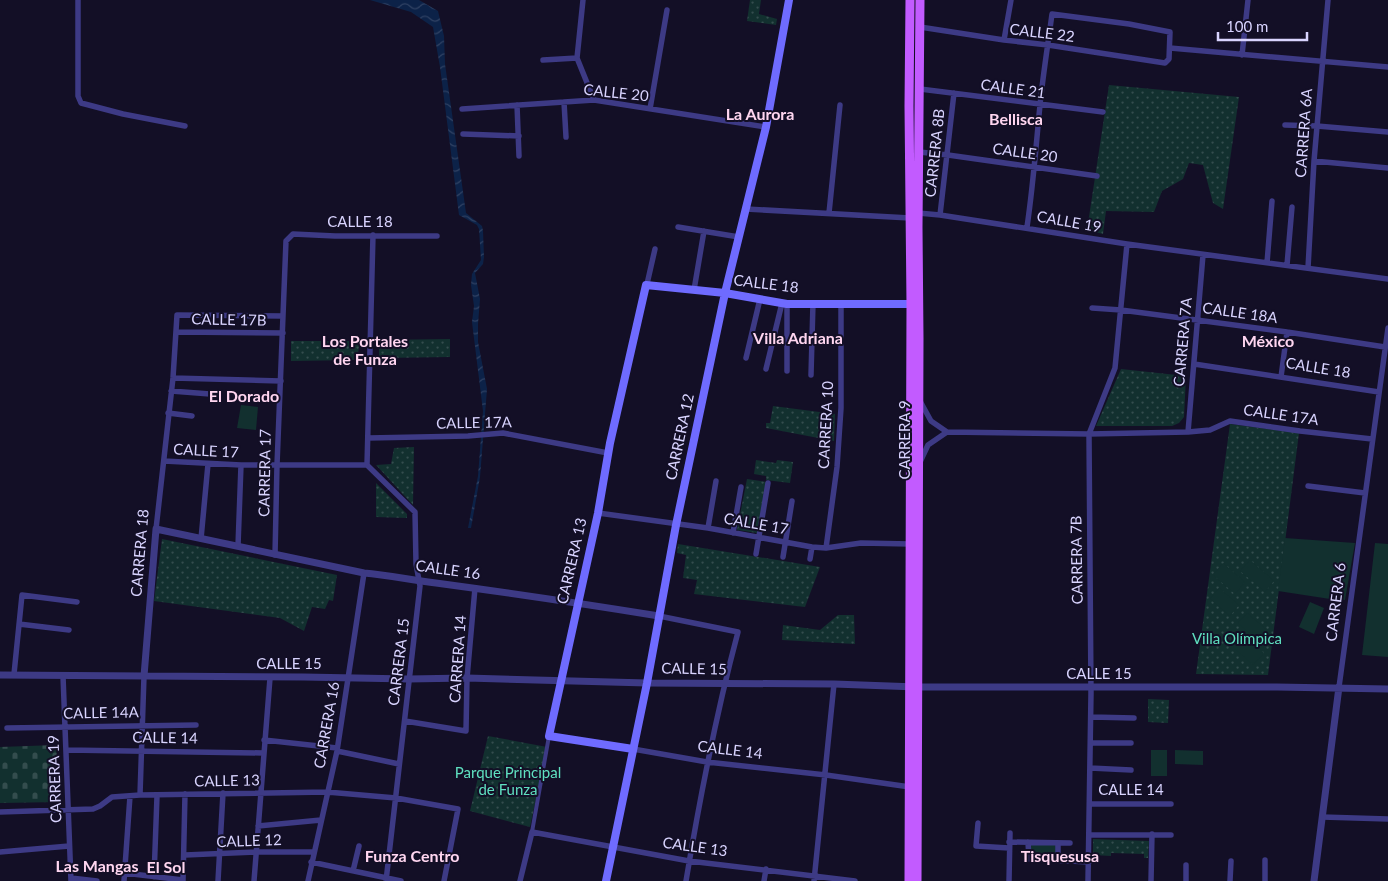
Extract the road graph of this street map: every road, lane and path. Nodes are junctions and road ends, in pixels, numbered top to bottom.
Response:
1 (78, 0) edge
2 (583, 0) edge
3 (789, 0) edge
4 (910, 0) edge
5 (920, 0) edge
6 (1011, 0) edge
7 (1248, 0) edge
8 (1328, 0) edge
9 (667, 10) dead end
10 (920, 27) junction
11 (1004, 40) junction
12 (1048, 45) junction
13 (1170, 48) junction
14 (1242, 55) junction
15 (577, 58) junction
16 (543, 60) dead end
17 (1322, 62) junction
18 (1388, 68) edge
19 (920, 89) junction
20 (954, 94) junction
21 (594, 100) junction
22 (564, 102) junction
23 (840, 104) dead end
24 (1040, 105) junction
25 (516, 106) junction
26 (462, 109) dead end
27 (650, 109) junction
28 (1103, 112) dead end
29 (1285, 125) dead end
30 (185, 126) dead end
31 (1317, 126) junction
32 (766, 127) junction
33 (1388, 132) edge
34 (463, 134) dead end
35 (519, 136) junction
36 (566, 137) dead end
37 (919, 152) junction
38 (948, 154) junction
39 (519, 156) dead end
40 (1314, 161) junction
41 (1035, 168) junction
42 (1388, 168) edge
43 (1097, 176) dead end
44 (1272, 201) dead end
45 (1292, 207) dead end
46 (746, 209) junction
47 (829, 213) junction
48 (914, 215) junction
49 (940, 215) junction
50 (678, 227) dead end
51 (1027, 227) junction
52 (704, 231) junction
53 (373, 235) junction
54 (437, 236) dead end
55 (739, 237) junction
56 (286, 241) joint
57 (1127, 244) junction
58 (654, 249) dead end
59 (1202, 254) junction
60 (1268, 262) junction
61 (1288, 265) junction
62 (1308, 268) junction
63 (1388, 279) edge
64 (647, 284) junction
65 (694, 290) junction
66 (725, 293) junction
67 (760, 299) junction
68 (785, 303) junction
69 (814, 303) junction
70 (841, 304) junction
71 (911, 304) junction
72 (1092, 308) dead end
73 (1120, 310) junction
74 (177, 315) joint
75 (283, 316) junction
76 (1198, 320) junction
77 (1388, 328) edge
78 (176, 332) junction
79 (1287, 332) junction
80 (283, 333) junction
81 (1385, 347) junction
82 (746, 358) dead end
83 (1194, 364) junction
84 (766, 369) dead end
85 (787, 371) dead end
86 (811, 375) dead end
87 (1280, 376) junction
88 (173, 378) junction
89 (280, 381) junction
90 (171, 392) junction
91 (1379, 392) junction
92 (210, 394) dead end
93 (919, 399) junction
94 (168, 413) junction
95 (192, 416) dead end
96 (947, 432) junction
97 (1188, 432) junction
98 (1089, 434) junction
99 (368, 438) junction
100 (1372, 439) junction
101 (608, 453) junction
102 (164, 461) junction
103 (208, 464) junction
104 (241, 465) junction
105 (277, 465) junction
106 (367, 465) junction
107 (919, 466) junction
108 (716, 481) dead end
109 (768, 483) dead end
110 (1308, 486) dead end
111 (741, 487) dead end
112 (1365, 493) junction
113 (792, 501) dead end
114 (598, 513) junction
115 (676, 525) junction
116 (708, 528) junction
117 (156, 529) junction
118 (733, 533) junction
119 (759, 537) junction
120 (201, 539) junction
121 (785, 542) junction
122 (910, 544) junction
123 (238, 546) junction
124 (812, 547) junction
125 (826, 548) junction
126 (756, 554) dead end
127 (275, 556) junction
128 (783, 557) dead end
129 (810, 559) dead end
130 (364, 573) junction
131 (420, 581) junction
132 (476, 588) junction
133 (77, 602) dead end
134 (577, 603) junction
135 (659, 616) junction
136 (19, 624) junction
137 (69, 630) dead end
138 (14, 674) junction
139 (0, 675) edge
140 (63, 676) junction
141 (144, 676) junction
142 (270, 678) junction
143 (349, 678) junction
144 (467, 678) junction
145 (408, 679) junction
146 (561, 680) junction
147 (647, 683) junction
148 (724, 684) junction
149 (834, 684) junction
150 (913, 686) junction
151 (1339, 687) junction
152 (1091, 688) junction
153 (1388, 689) edge
154 (1091, 717) junction
155 (1134, 718) dead end
156 (405, 720) junction
157 (143, 725) junction
158 (196, 725) dead end
159 (65, 726) junction
160 (7, 728) dead end
161 (548, 736) junction
162 (264, 740) junction
163 (1091, 743) junction
164 (1131, 743) dead end
165 (337, 749) junction
166 (633, 749) junction
167 (66, 750) junction
168 (141, 751) junction
169 (263, 753) junction
170 (707, 762) junction
171 (399, 764) junction
172 (1090, 768) junction
173 (1131, 770) dead end
174 (826, 775) junction
175 (910, 788) junction
176 (260, 792) junction
177 (327, 792) junction
178 (185, 794) junction
179 (224, 794) junction
180 (140, 795) junction
181 (130, 796) junction
182 (157, 796) junction
183 (396, 798) junction
184 (1090, 804) junction
185 (1171, 804) dead end
186 (68, 809) junction
187 (0, 812) edge
188 (1322, 817) junction
189 (1388, 819) edge
190 (321, 820) junction
191 (978, 823) dead end
192 (258, 826) junction
193 (532, 832) junction
194 (1010, 832) dead end
195 (1152, 834) junction
196 (1089, 835) junction
197 (1171, 835) dead end
198 (1028, 842) junction
199 (1058, 843) junction
200 (1070, 843) dead end
201 (1009, 845) junction
202 (69, 846) junction
203 (359, 846) dead end
204 (613, 846) junction
205 (0, 852) edge
206 (256, 852) junction
207 (314, 852) junction
208 (220, 854) junction
209 (185, 855) junction
210 (689, 860) junction
211 (1230, 860) dead end
212 (1265, 860) dead end
213 (1058, 861) junction
214 (311, 862) junction
215 (1089, 862) junction
216 (1186, 865) dead end
217 (766, 869) junction
218 (353, 870) junction
219 (124, 873) junction
220 (154, 877) junction
221 (814, 878) edge
222 (71, 880) edge
223 (183, 880) edge
224 (386, 880) edge
225 (97, 881) edge
226 (124, 881) edge
227 (218, 881) edge
228 (254, 881) edge
229 (308, 881) edge
230 (401, 881) edge
231 (444, 881) edge
232 (520, 881) edge
233 (606, 881) edge
234 (686, 881) edge
235 (764, 881) edge
236 (855, 881) edge
237 (908, 881) edge
238 (917, 881) edge
239 (1008, 881) edge
240 (1088, 881) edge
241 (1151, 881) edge
242 (1186, 881) edge
243 (1230, 881) edge
244 (1265, 881) edge
245 (1314, 881) edge

1 - 30 street
2 - 15 street
3 - 32 main road, CARRERA 12
4 - 48 main road, CARRERA 9
5 - 10 main road, CARRERA 9
6 - 11 street
7 - 14 street
8 - 17 street, CARRERA 6A
9 - 27 street
10 - 11 street, CALLE 22
10 - 19 main road, CARRERA 9
11 - 12 street, CALLE 22
12 - 13 street, CALLE 22
12 - 13 street
12 - 24 street
13 - 14 street
14 - 17 street
15 - 16 street
15 - 21 street
17 - 18 street
17 - 31 street, CARRERA 6A
19 - 20 street, CALLE 21
19 - 37 main road, CARRERA 9
20 - 24 street, CALLE 21
20 - 38 street, CARRERA 8B
21 - 22 street, CALLE 20
21 - 27 street, CALLE 20
22 - 25 street, CALLE 20
22 - 36 street
23 - 47 street
24 - 28 street, CALLE 21
24 - 41 street
25 - 26 street, CALLE 20
25 - 35 street
27 - 32 street, CALLE 20
29 - 31 street
31 - 33 street
31 - 40 street, CARRERA 6A
32 - 46 main road, CARRERA 12
34 - 35 street
35 - 39 street
37 - 38 street, CALLE 20
37 - 48 main road, CARRERA 9
38 - 41 street, CALLE 20
38 - 49 street, CARRERA 8B
40 - 42 street
40 - 62 street, CARRERA 6A
41 - 43 street, CALLE 20
41 - 51 street
44 - 60 street
45 - 61 street
46 - 47 street, CALLE 19
46 - 55 main road, CARRERA 12
47 - 48 street, CALLE 19
48 - 49 street, CALLE 19
48 - 71 main road, CARRERA 9
48 - 93 main road, CARRERA 9
49 - 51 street, CALLE 19
50 - 52 street
51 - 57 street, CALLE 19
52 - 55 street
52 - 65 street
53 - 54 street, CALLE 18
53 - 56 street, CALLE 18
53 - 99 street
55 - 66 main road, CARRERA 12
56 - 75 street, CARRERA 17
57 - 59 street, CALLE 19
57 - 73 street, CARRERA 7B
58 - 64 street, CARRERA 13
59 - 60 street, CALLE 19
59 - 76 street, CARRERA 7A
60 - 61 street, CALLE 19
61 - 62 street, CALLE 19
62 - 63 street, CALLE 19
64 - 65 main road, CALLE 18
64 - 101 main road, CARRERA 13
65 - 66 main road, CALLE 18
66 - 67 main road, CALLE 18
66 - 115 main road, CARRERA 12
67 - 68 main road, CALLE 18
67 - 82 street
68 - 69 main road, CALLE 18
68 - 84 street
68 - 85 street
69 - 70 main road, CALLE 18
69 - 86 street
70 - 71 main road, CALLE 18
70 - 125 street, CARRERA 10
71 - 122 main road, CARRERA 9
72 - 73 street, CALLE 18A
73 - 76 street, CALLE 18A
73 - 98 street, CARRERA 7B
74 - 75 street, CALLE 17B
74 - 78 street, CARRERA 18
75 - 80 street, CARRERA 17
76 - 79 street, CALLE 18A
76 - 83 street, CARRERA 7A
77 - 81 street, CARRERA 6
78 - 80 street, CALLE 17B
78 - 88 street, CARRERA 18
79 - 81 street, CALLE 18A
79 - 87 street
80 - 89 street, CARRERA 17
81 - 91 street, CARRERA 6
83 - 87 street, CALLE 18
83 - 97 street, CARRERA 7A
87 - 91 street, CALLE 18
88 - 89 street
88 - 90 street, CARRERA 18
89 - 105 street, CARRERA 17
90 - 92 street
90 - 94 street, CARRERA 18
91 - 100 street, CARRERA 6
93 - 96 street
93 - 107 main road, CARRERA 9
94 - 95 street
94 - 102 street, CARRERA 18
96 - 98 street, CALLE 17A
96 - 107 street
97 - 98 street, CALLE 17A
97 - 100 street, CALLE 17A
98 - 152 street, CARRERA 7B
99 - 101 street, CALLE 17A
99 - 106 street
100 - 112 street, CARRERA 6
101 - 114 main road, CARRERA 13
102 - 103 street, CALLE 17
102 - 117 street, CARRERA 18
103 - 104 street, CALLE 17
103 - 120 street
104 - 105 street, CALLE 17
104 - 123 street
105 - 106 street, CALLE 17
105 - 127 street, CARRERA 17
106 - 131 street, CARRERA 15
107 - 150 main road, CARRERA 9
108 - 116 street
109 - 119 street
110 - 112 street
111 - 118 street
112 - 151 street, CARRERA 6
113 - 121 street
114 - 115 street, CALLE 17
114 - 134 main road, CARRERA 13
115 - 116 street, CALLE 17
115 - 135 main road, CARRERA 12
116 - 118 street, CALLE 17
117 - 120 street, CALLE 16
117 - 141 street, CARRERA 18
118 - 119 street, CALLE 17
119 - 121 street, CALLE 17
119 - 126 street
120 - 123 street, CALLE 16
121 - 124 street, CALLE 17
121 - 128 street
122 - 125 street, CALLE 17
122 - 150 main road, CARRERA 9
123 - 127 street, CALLE 16
124 - 125 street, CALLE 17
124 - 129 street
127 - 130 street, CALLE 16
130 - 131 street, CALLE 16
130 - 143 street, CARRERA 16
131 - 132 street, CALLE 16
131 - 145 street, CARRERA 15
132 - 134 street, CALLE 16
132 - 144 street, CARRERA 14
133 - 136 street
134 - 135 street, CALLE 16
134 - 146 main road, CARRERA 13
135 - 147 main road, CARRERA 12
135 - 148 street, CALLE 16
136 - 137 street
136 - 138 street
138 - 139 street, CALLE 15
138 - 140 street, CALLE 15
140 - 141 street, CALLE 15
140 - 159 street, CARRERA 19
141 - 142 street, CALLE 15
141 - 157 street, CARRERA 18
142 - 143 street, CALLE 15
142 - 162 street
143 - 145 street, CALLE 15
143 - 165 street, CARRERA 16
144 - 145 street, CALLE 15
144 - 146 street, CALLE 15
144 - 156 street, CARRERA 14
145 - 156 street, CARRERA 15
146 - 147 street, CALLE 15
146 - 161 main road, CARRERA 13
147 - 148 street, CALLE 15
147 - 166 main road, CARRERA 12
148 - 149 street, CALLE 15
148 - 170 street
149 - 150 street, CALLE 15
149 - 174 street
150 - 152 street, CALLE 15
150 - 175 main road, CARRERA 9
150 - 238 main road, CARRERA 9
151 - 152 street, CALLE 15
151 - 153 street, CALLE 15
151 - 188 street, CARRERA 6
152 - 154 street, CARRERA 7B
154 - 155 street
154 - 163 street, CARRERA 7B
156 - 171 street, CARRERA 15
157 - 158 street, CALLE 14A
157 - 159 street, CALLE 14A
157 - 168 street, CARRERA 18
159 - 160 street, CALLE 14A
159 - 167 street, CARRERA 19
161 - 166 main road, CALLE 14
161 - 193 street, CARRERA 13
162 - 165 street
162 - 169 street
163 - 164 street
163 - 172 street, CARRERA 7B
165 - 171 street
165 - 177 street, CARRERA 16
166 - 170 street, CALLE 14
166 - 204 main road, CARRERA 12
167 - 168 street, CALLE 14
167 - 186 street, CARRERA 19
168 - 169 street, CALLE 14
168 - 180 street, CARRERA 18
169 - 176 street
170 - 174 street, CALLE 14
170 - 210 street
171 - 183 street, CARRERA 15
172 - 173 street
172 - 184 street, CARRERA 7B
174 - 175 street, CALLE 14
174 - 221 street
175 - 237 main road, CARRERA 9
176 - 177 street, CALLE 13
176 - 179 street, CALLE 13
176 - 192 street
177 - 183 street, CALLE 13
177 - 190 street, CARRERA 16
178 - 179 street, CALLE 13
178 - 182 street, CALLE 13
178 - 209 street
179 - 208 street
180 - 181 street, CALLE 13
180 - 182 street, CALLE 13
181 - 186 street, CALLE 13
181 - 219 street
182 - 220 street
183 - 224 street, CARRERA 15
183 - 231 street, CALLE 13
184 - 185 street, CALLE 14
184 - 196 street, CARRERA 7B
186 - 187 street, CALLE 13
186 - 202 street, CARRERA 19
188 - 189 street
188 - 245 street, CARRERA 6
190 - 192 street
190 - 207 street, CARRERA 16
191 - 201 street
192 - 206 street
193 - 204 street, CALLE 13
193 - 232 street, CARRERA 13
194 - 201 street
195 - 196 street
195 - 197 street
195 - 241 street
196 - 215 street, CARRERA 7B
198 - 199 street
198 - 201 street
198 - 213 street
199 - 200 street
199 - 213 street
201 - 239 street
202 - 205 street
202 - 222 street, CARRERA 19
203 - 218 street
204 - 210 street, CALLE 13
204 - 233 main road, CARRERA 12
206 - 207 street, CALLE 12
206 - 208 street, CALLE 12
206 - 228 street
207 - 214 street, CARRERA 16
208 - 209 street, CALLE 12
208 - 227 street
209 - 223 street
210 - 217 street, CALLE 13
210 - 234 street
211 - 243 street
212 - 244 street
213 - 215 street
214 - 218 street
214 - 229 street, CARRERA 16
215 - 240 street, CARRERA 7B
216 - 242 street
217 - 221 street, CALLE 13
217 - 235 street
218 - 224 street
219 - 220 street
219 - 226 street
220 - 223 street
221 - 236 street, CALLE 13
222 - 225 street
224 - 230 street

